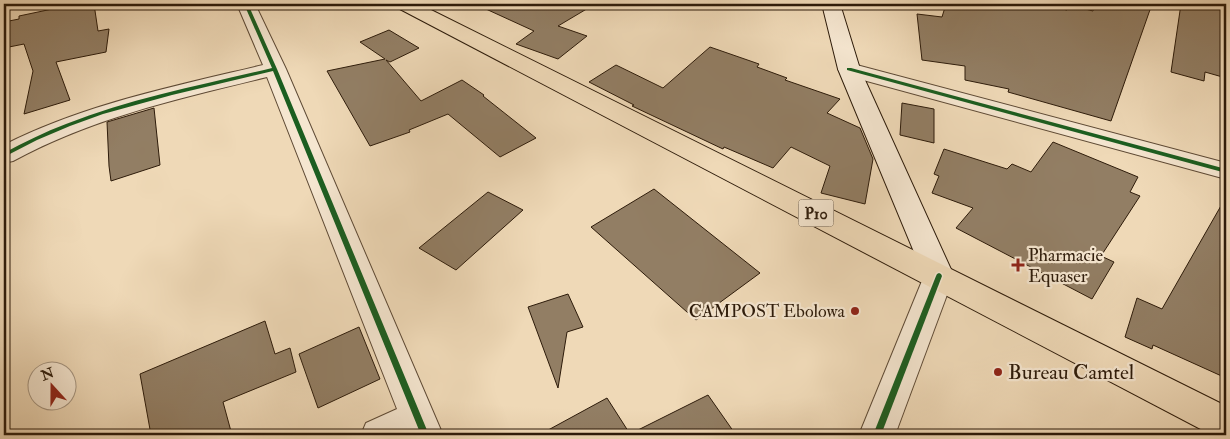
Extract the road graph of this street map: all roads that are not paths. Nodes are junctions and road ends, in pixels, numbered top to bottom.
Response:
1 (246, 4) edge
2 (405, 4) edge
3 (831, 4) edge
4 (275, 69) junction
5 (849, 69) junction
6 (4, 155) edge
7 (1226, 171) edge
8 (939, 276) junction
9 (1226, 424) edge
10 (421, 426) edge
11 (379, 435) edge
12 (877, 435) edge

1 - 4 street
2 - 8 main road, P10
3 - 5 street
4 - 6 street
4 - 10 street
5 - 7 street
5 - 8 street
8 - 9 main road, P10
8 - 12 street
10 - 11 street

